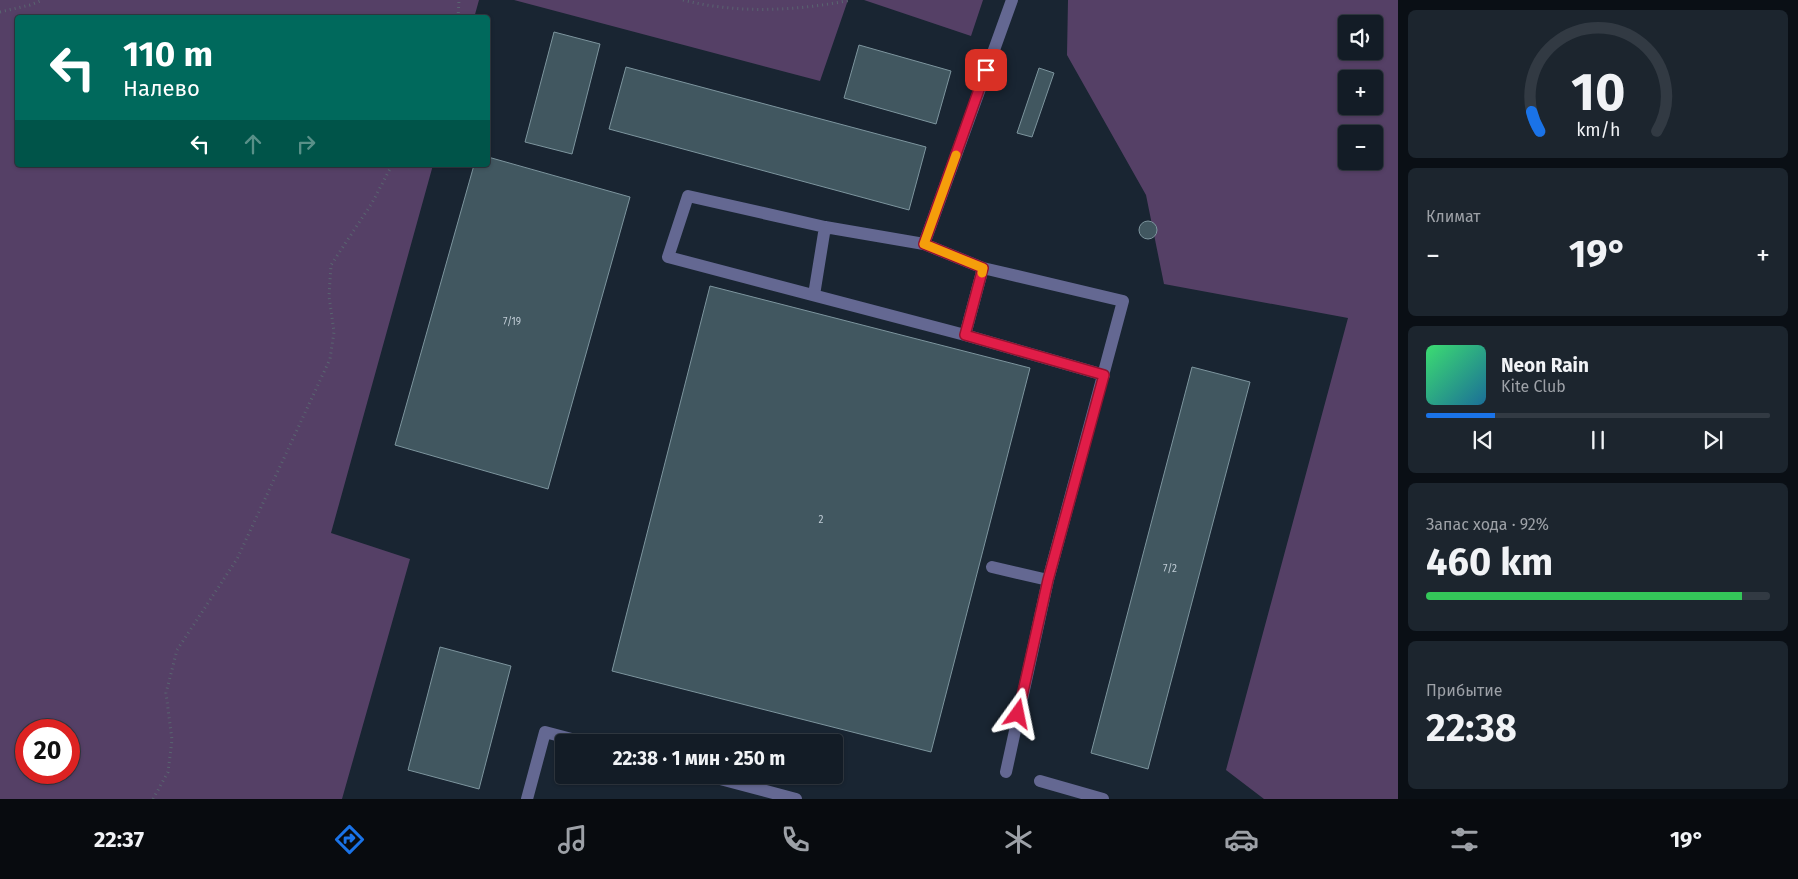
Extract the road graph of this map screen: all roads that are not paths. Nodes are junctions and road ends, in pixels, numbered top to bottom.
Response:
1 (1012, 0) edge
2 (825, 227) junction
3 (924, 244) junction
4 (983, 268) junction
5 (814, 295) junction
6 (965, 335) junction
7 (1104, 375) junction
8 (992, 568) dead end
9 (1048, 580) junction
10 (555, 735) edge
11 (1006, 772) dead end
12 (1040, 781) dead end
13 (740, 784) edge
14 (527, 799) edge
15 (796, 799) edge
16 (1103, 799) edge

1 - 3 lane
2 - 3 lane
2 - 5 lane
2 - 5 lane
3 - 4 lane
4 - 6 lane
4 - 7 lane
5 - 6 lane
6 - 7 lane
7 - 9 lane
8 - 9 lane
9 - 11 lane
10 - 14 lane
12 - 16 lane
13 - 15 lane

